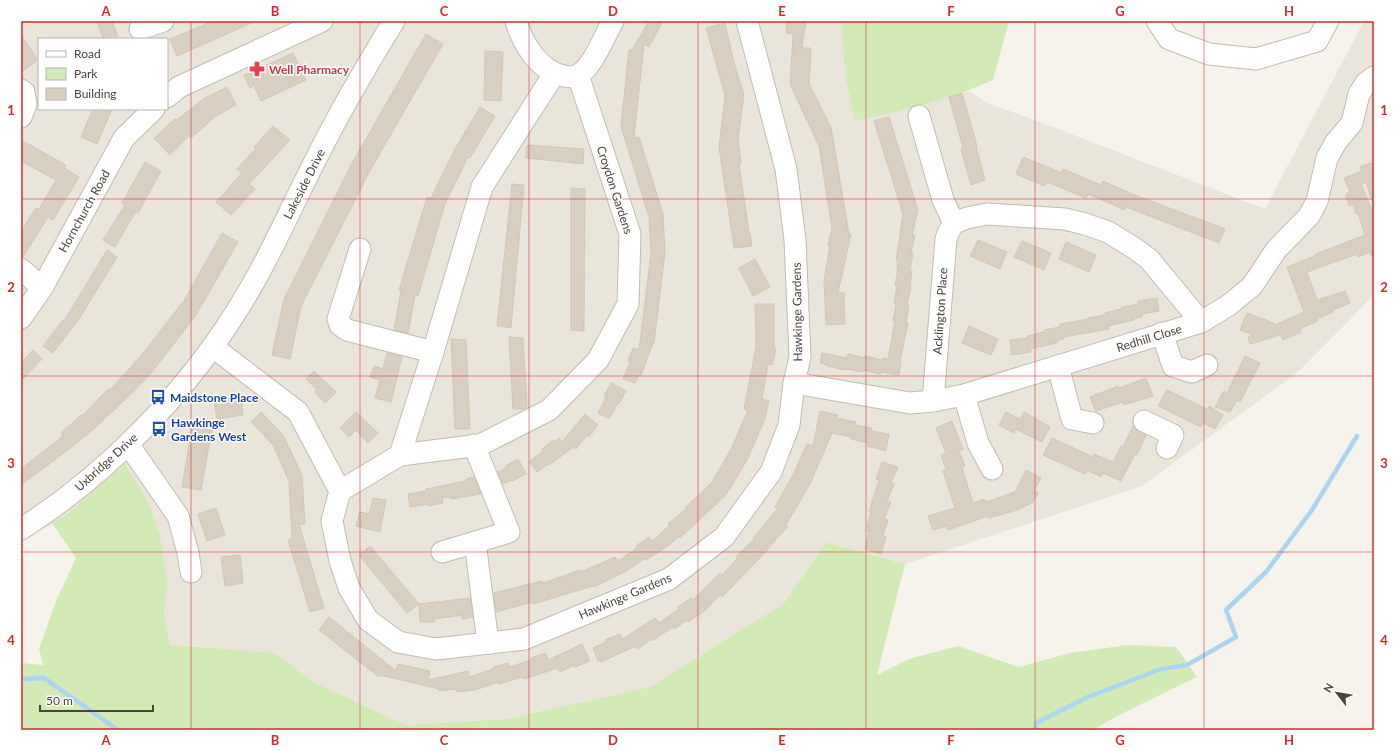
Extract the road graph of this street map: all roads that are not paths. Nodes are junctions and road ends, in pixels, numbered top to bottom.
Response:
1 (163, 21) edge
2 (322, 21) edge
3 (516, 21) edge
4 (614, 21) edge
5 (747, 21) edge
6 (1156, 21) edge
7 (1328, 21) edge
8 (385, 24) edge
9 (139, 30) edge
10 (554, 74) junction
11 (578, 75) junction
12 (1374, 77) edge
13 (21, 90) edge
14 (168, 96) edge
15 (153, 110) edge
16 (919, 116) dead end
17 (21, 117) edge
18 (954, 223) junction
19 (360, 250) dead end
20 (21, 269) edge
21 (42, 288) junction
22 (21, 318) edge
23 (1201, 322) junction
24 (1162, 333) junction
25 (213, 347) junction
26 (433, 352) junction
27 (1207, 365) dead end
28 (1058, 366) junction
29 (794, 383) junction
30 (964, 395) junction
31 (933, 401) junction
32 (1144, 421) dead end
33 (1093, 423) dead end
34 (128, 444) junction
35 (474, 445) junction
36 (1167, 448) dead end
37 (400, 455) junction
38 (992, 469) dead end
39 (340, 491) junction
40 (21, 529) edge
41 (475, 542) junction
42 (442, 552) dead end
43 (191, 572) dead end
44 (488, 643) junction

1 - 9 street
2 - 14 street
3 - 10 street
4 - 11 street
5 - 29 street, Hawkinge Gardens
6 - 7 street
8 - 25 street, Lakeside Drive
10 - 11 street
10 - 26 street
11 - 35 street, Croydon Gardens
12 - 23 street, Redhill Close
13 - 17 street
15 - 21 street, Hornchurch Road
16 - 18 street
18 - 23 street
18 - 31 street, Acklington Place
19 - 26 street
20 - 21 street
21 - 22 street, Hornchurch Road
23 - 24 street, Redhill Close
24 - 27 street
24 - 28 street, Redhill Close
25 - 34 street, Uxbridge Drive
25 - 39 street
26 - 37 street
28 - 30 street, Redhill Close
28 - 33 street
29 - 31 street, Redhill Close
29 - 44 street, Hawkinge Gardens
30 - 31 street, Redhill Close
30 - 38 street
32 - 36 street
34 - 40 street, Uxbridge Drive
34 - 43 street
35 - 37 street, Croydon Gardens
35 - 41 street
37 - 39 street, Croydon Gardens
39 - 44 street, Hawkinge Gardens
41 - 42 street
41 - 44 street

